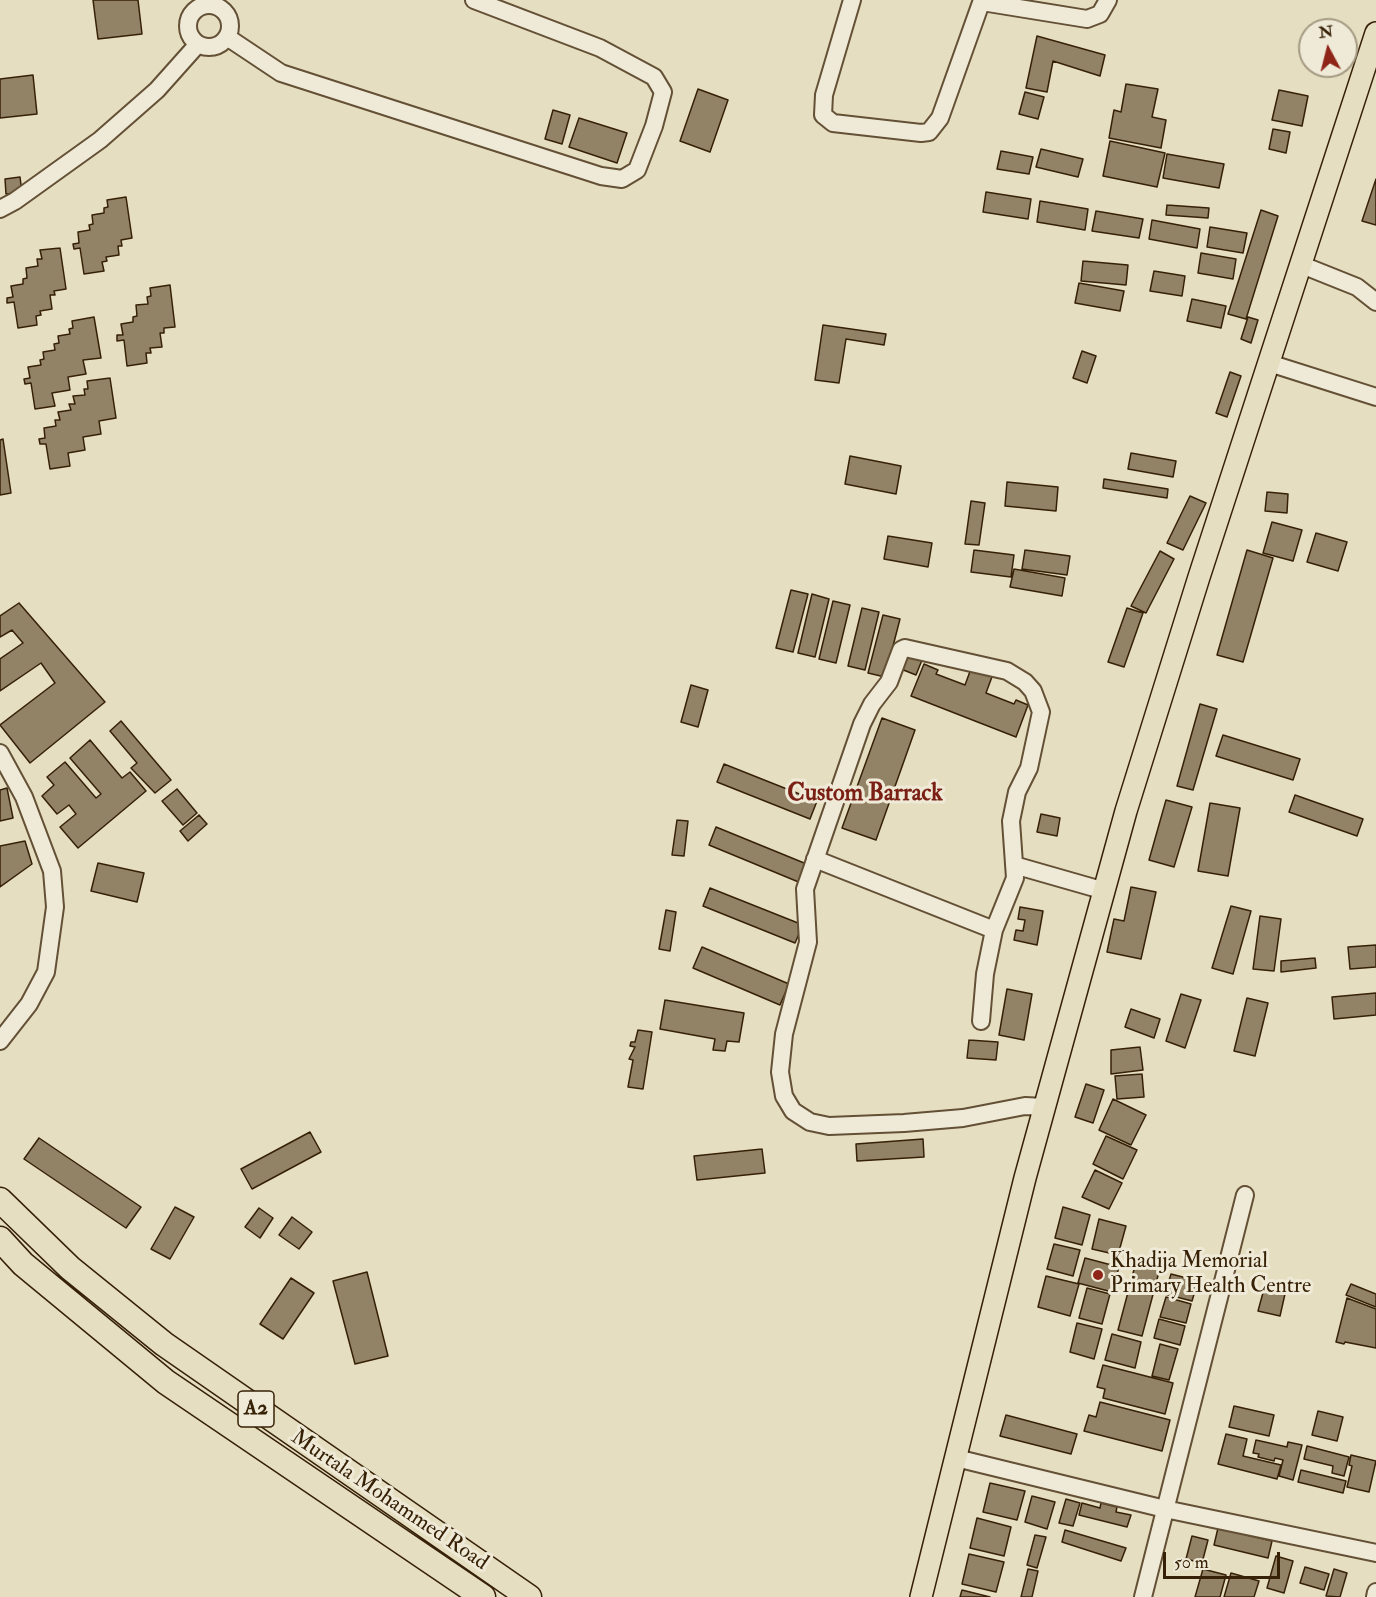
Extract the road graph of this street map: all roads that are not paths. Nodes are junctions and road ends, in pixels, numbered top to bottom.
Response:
1 (474, 0) edge
2 (852, 0) edge
3 (1108, 0) edge
4 (982, 1) edge
5 (212, 3) edge
6 (1376, 33) edge
7 (226, 37) junction
8 (198, 44) junction
9 (0, 209) edge
10 (1302, 265) junction
11 (1376, 302) edge
12 (1269, 363) junction
13 (1376, 397) edge
14 (0, 753) edge
15 (815, 860) junction
16 (1014, 865) junction
17 (1105, 891) junction
18 (994, 930) junction
19 (981, 1021) dead end
20 (0, 1041) edge
21 (1045, 1107) junction
22 (1245, 1194) dead end
23 (0, 1200) edge
24 (0, 1239) edge
25 (956, 1458) junction
26 (1165, 1509) junction
27 (1376, 1553) edge
28 (1376, 1592) edge
29 (477, 1596) edge
30 (529, 1597) edge
31 (921, 1597) edge
32 (1143, 1597) edge
33 (1375, 1597) edge

1 - 7 street
2 - 4 street
3 - 4 street
5 - 7 street
5 - 8 street
6 - 10 main road
7 - 8 street
8 - 9 street
10 - 11 street
10 - 12 main road
12 - 13 street
12 - 17 main road
14 - 20 street
15 - 16 street
15 - 18 street
15 - 21 street
16 - 17 street
16 - 18 street
17 - 21 main road
18 - 19 street
21 - 25 main road
22 - 26 street
23 - 30 highway, Murtala Mohammed Road / A2
24 - 29 highway, Murtala Mohammed Road / A2
25 - 26 street
25 - 31 main road
26 - 27 street
26 - 32 street
28 - 33 street

